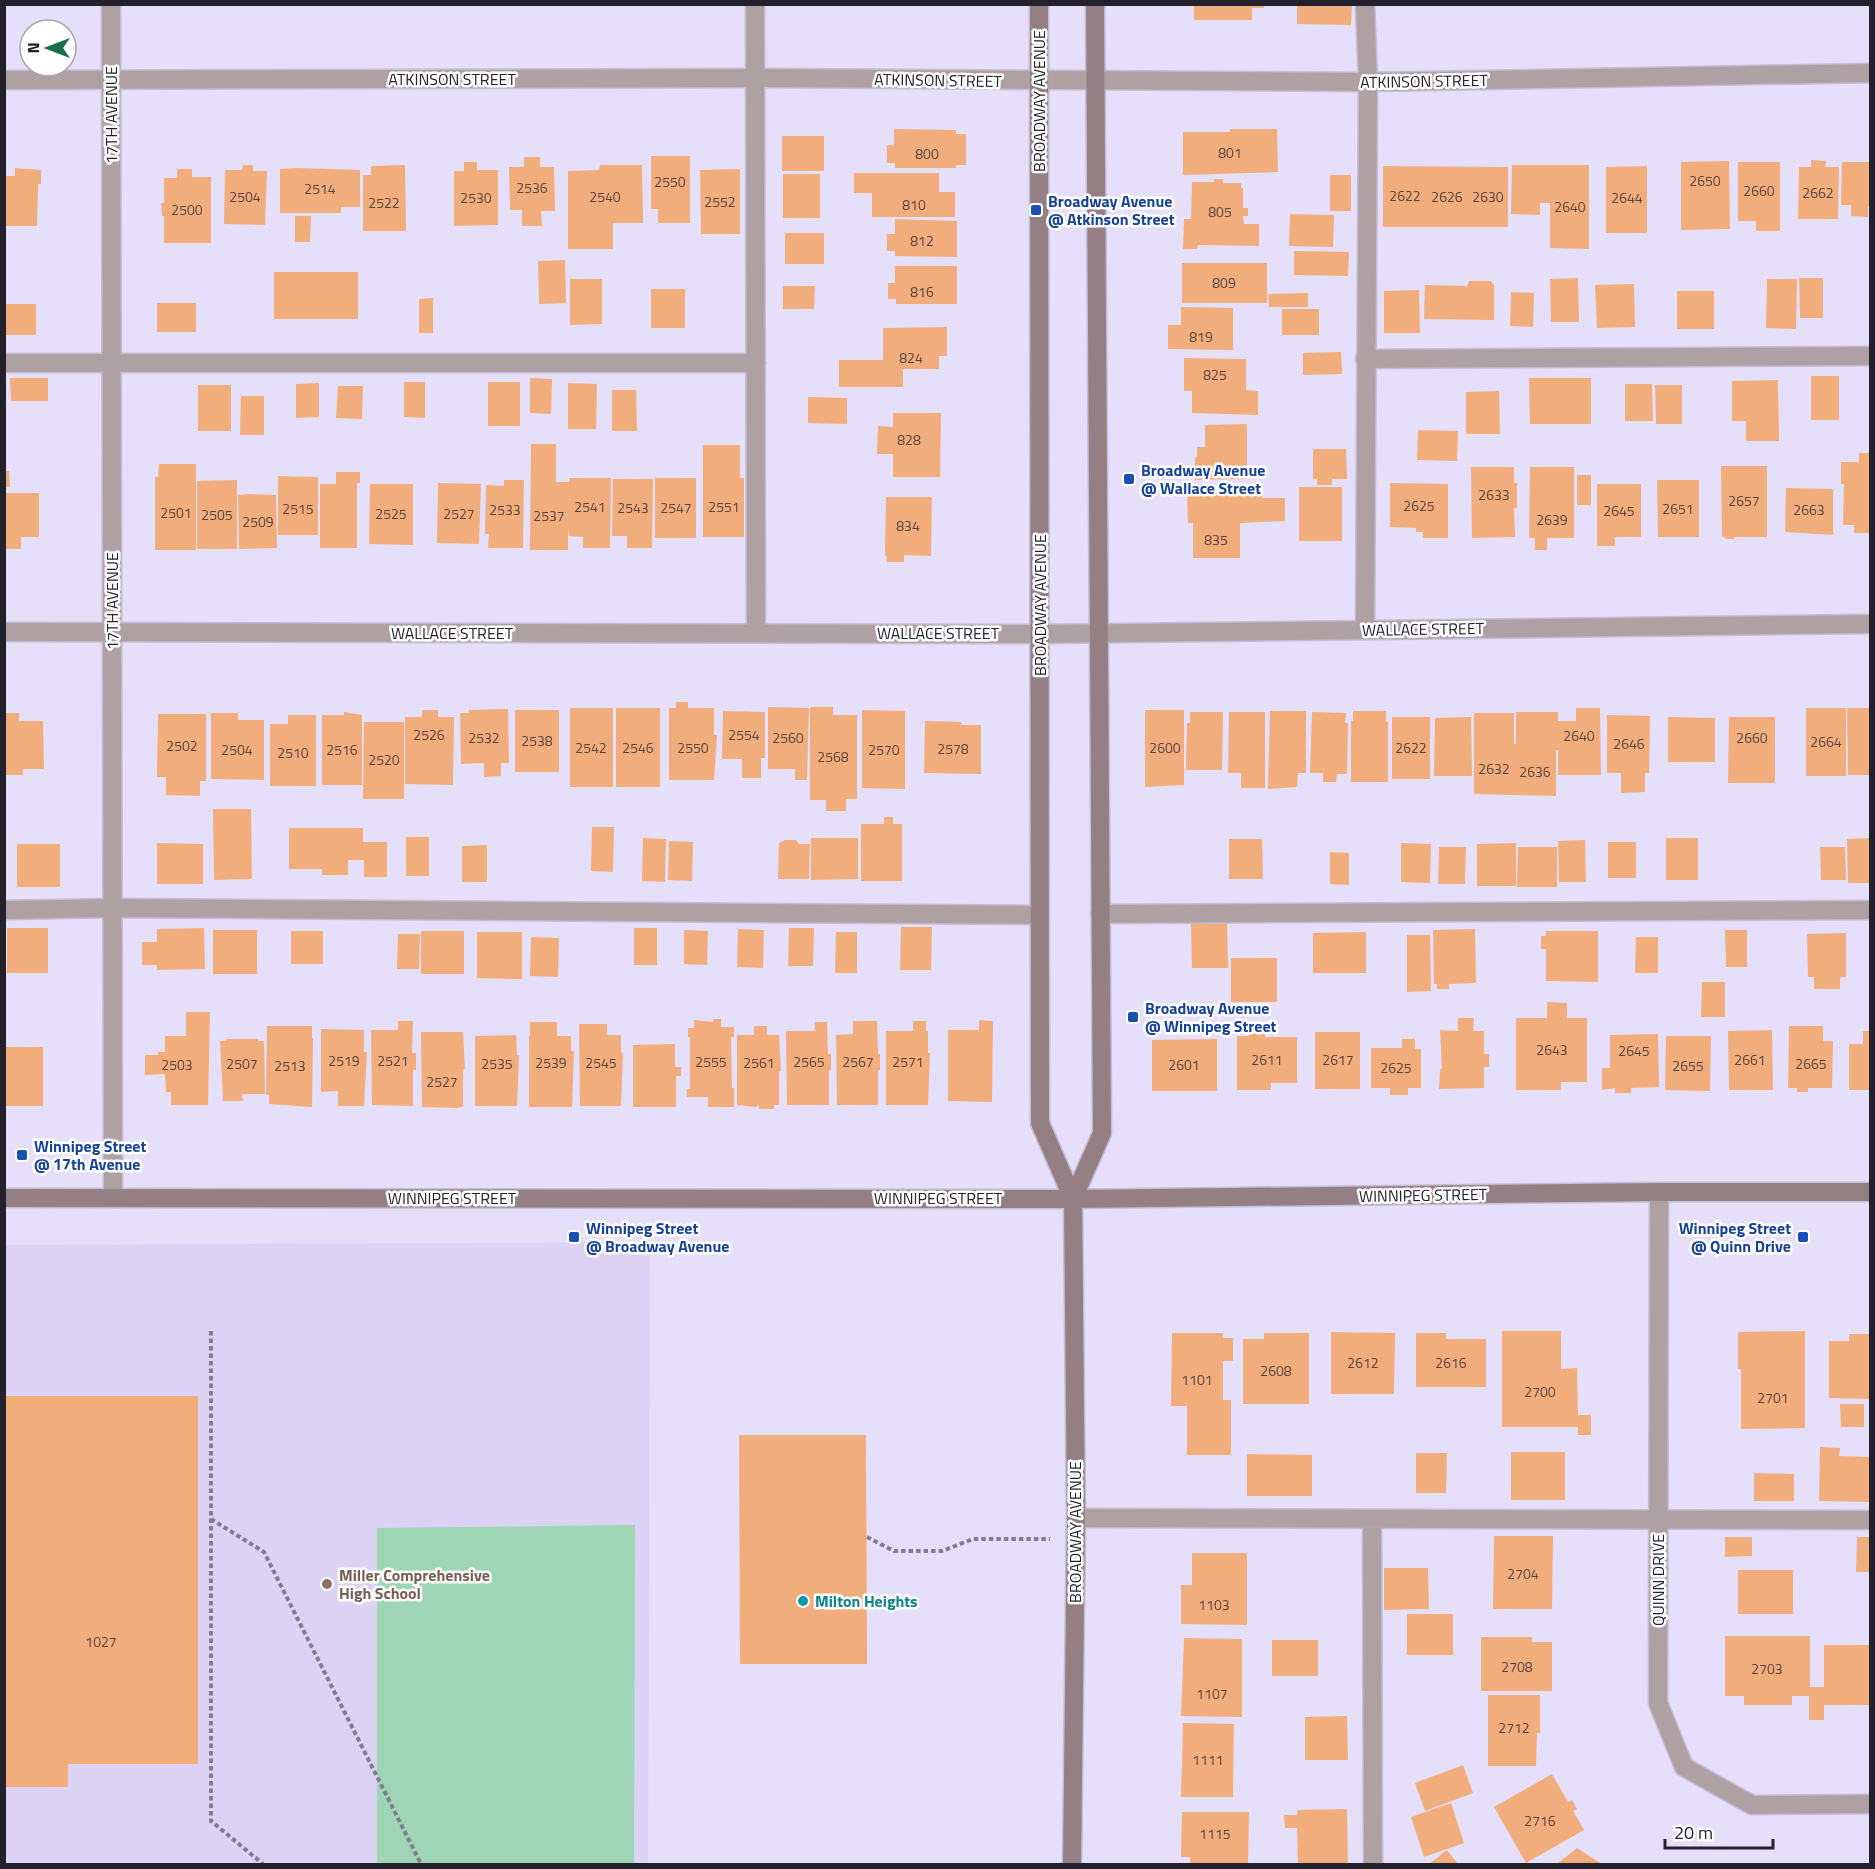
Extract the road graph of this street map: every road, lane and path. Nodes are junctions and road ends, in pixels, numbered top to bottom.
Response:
1 (111, 4) edge
2 (755, 4) edge
3 (1039, 4) edge
4 (1095, 4) edge
5 (1365, 4) edge
6 (1870, 73) edge
7 (755, 78) junction
8 (4, 80) edge
9 (111, 81) junction
10 (1039, 81) junction
11 (1095, 81) junction
12 (1368, 82) junction
13 (1870, 356) edge
14 (1365, 359) junction
15 (112, 362) junction
16 (4, 363) edge
17 (756, 363) junction
18 (1870, 624) edge
19 (1365, 630) junction
20 (4, 632) edge
21 (112, 633) junction
22 (756, 633) junction
23 (1098, 633) junction
24 (1040, 634) junction
25 (113, 908) junction
26 (4, 910) edge
27 (1870, 910) edge
28 (1100, 914) junction
29 (1039, 915) junction
30 (1659, 1192) junction
31 (1870, 1192) edge
32 (4, 1198) edge
33 (113, 1198) junction
34 (1072, 1199) junction
35 (211, 1331) dead end
36 (1076, 1518) junction
37 (211, 1519) junction
38 (1372, 1520) junction
39 (1658, 1520) junction
40 (1870, 1520) edge
41 (867, 1537) dead end
42 (1076, 1539) junction
43 (1870, 1804) edge
44 (263, 1864) edge
45 (421, 1864) edge
46 (1072, 1864) edge
47 (1373, 1864) edge

1 - 9 street, 17TH AVENUE
2 - 7 street
3 - 10 street, BROADWAY AVENUE
4 - 11 street, BROADWAY AVENUE
5 - 12 street
6 - 12 street, ATKINSON STREET
7 - 9 street, ATKINSON STREET
7 - 10 street, ATKINSON STREET
7 - 17 street
8 - 9 street, ATKINSON STREET
9 - 15 street, 17TH AVENUE
10 - 11 street, ATKINSON STREET
10 - 24 street, BROADWAY AVENUE
11 - 12 street, ATKINSON STREET
11 - 23 street, BROADWAY AVENUE
12 - 14 street
13 - 14 street
14 - 19 street
15 - 16 street
15 - 17 street
15 - 21 street, 17TH AVENUE
17 - 22 street
18 - 19 street, WALLACE STREET
19 - 23 street, WALLACE STREET
20 - 21 street, WALLACE STREET
21 - 22 street, WALLACE STREET
21 - 25 street, 17TH AVENUE
22 - 24 street, WALLACE STREET
23 - 24 street, WALLACE STREET
23 - 28 street, BROADWAY AVENUE
24 - 29 street, BROADWAY AVENUE
25 - 26 street
25 - 29 street
25 - 33 street, 17TH AVENUE
27 - 28 street
28 - 34 street, BROADWAY AVENUE
29 - 34 street, BROADWAY AVENUE
30 - 31 street, WINNIPEG STREET
30 - 34 street, WINNIPEG STREET
30 - 39 street, QUINN DRIVE
32 - 33 street, WINNIPEG STREET
33 - 34 street, WINNIPEG STREET
34 - 36 street, BROADWAY AVENUE
35 - 37 path
36 - 38 street
36 - 42 street, BROADWAY AVENUE
37 - 44 path
37 - 45 path
38 - 39 street
38 - 47 street
39 - 40 street
39 - 43 street, QUINN DRIVE
41 - 42 path
42 - 46 street, BROADWAY AVENUE

